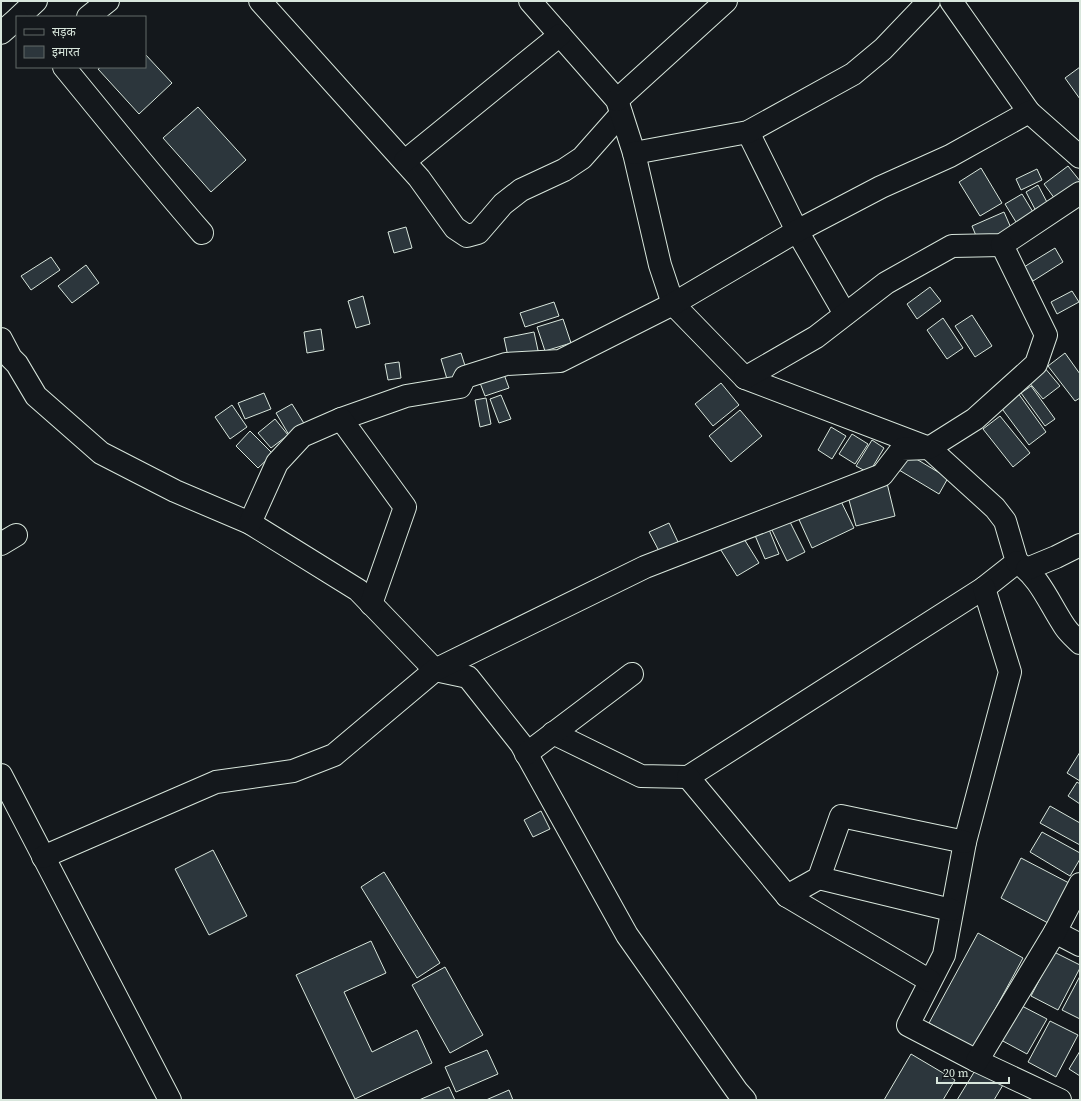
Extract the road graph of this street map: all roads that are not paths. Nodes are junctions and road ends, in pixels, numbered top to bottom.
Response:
1 (108, 1) edge
2 (260, 1) edge
3 (530, 1) edge
4 (726, 1) edge
5 (929, 1) edge
6 (951, 1) edge
7 (89, 16) edge
8 (16, 17) edge
9 (1, 33) edge
10 (560, 35) junction
11 (65, 68) edge
12 (1025, 106) junction
13 (619, 107) junction
14 (748, 132) junction
15 (634, 153) junction
16 (1080, 157) edge
17 (405, 161) junction
18 (1080, 193) edge
19 (792, 222) junction
20 (202, 233) dead end
21 (1002, 245) junction
22 (673, 304) junction
23 (845, 314) junction
24 (4, 352) edge
25 (745, 378) junction
26 (341, 419) junction
27 (929, 448) junction
28 (250, 524) junction
29 (1080, 545) edge
30 (1022, 566) junction
31 (984, 588) junction
32 (371, 604) junction
33 (1080, 643) edge
34 (435, 670) junction
35 (632, 674) dead end
36 (553, 733) junction
37 (526, 754) junction
38 (1, 775) edge
39 (688, 777) junction
40 (965, 842) junction
41 (43, 857) junction
42 (819, 878) junction
43 (1080, 884) edge
44 (787, 896) junction
45 (951, 910) junction
46 (1055, 932) junction
47 (1080, 945) edge
48 (930, 981) junction
49 (977, 1061) junction
50 (170, 1100) edge
51 (745, 1100) edge
52 (1060, 1100) edge

1 - 7 street
2 - 17 street
3 - 10 street
4 - 13 street
5 - 14 street
6 - 12 street
8 - 9 street
10 - 13 street
10 - 17 street
11 - 20 street
12 - 16 street
12 - 19 street
13 - 15 street
13 - 17 street
14 - 15 street
14 - 19 street
15 - 22 street
18 - 21 street
19 - 22 street
19 - 23 street
21 - 23 street
21 - 27 street
22 - 25 street
22 - 26 street
23 - 25 street
24 - 28 street
25 - 27 street
26 - 28 street
26 - 32 street
27 - 30 street
27 - 34 street
28 - 32 street
29 - 30 street
30 - 31 street
30 - 33 street
31 - 39 street
31 - 40 street
32 - 34 street
34 - 37 street
34 - 41 street
35 - 36 street
36 - 37 street
36 - 39 street
37 - 51 street
38 - 41 street
39 - 44 street
40 - 42 street
40 - 45 street
41 - 50 street
42 - 44 street
42 - 45 street
43 - 46 street
44 - 48 street
45 - 48 street
46 - 47 street
46 - 49 street
48 - 49 street
49 - 52 street

